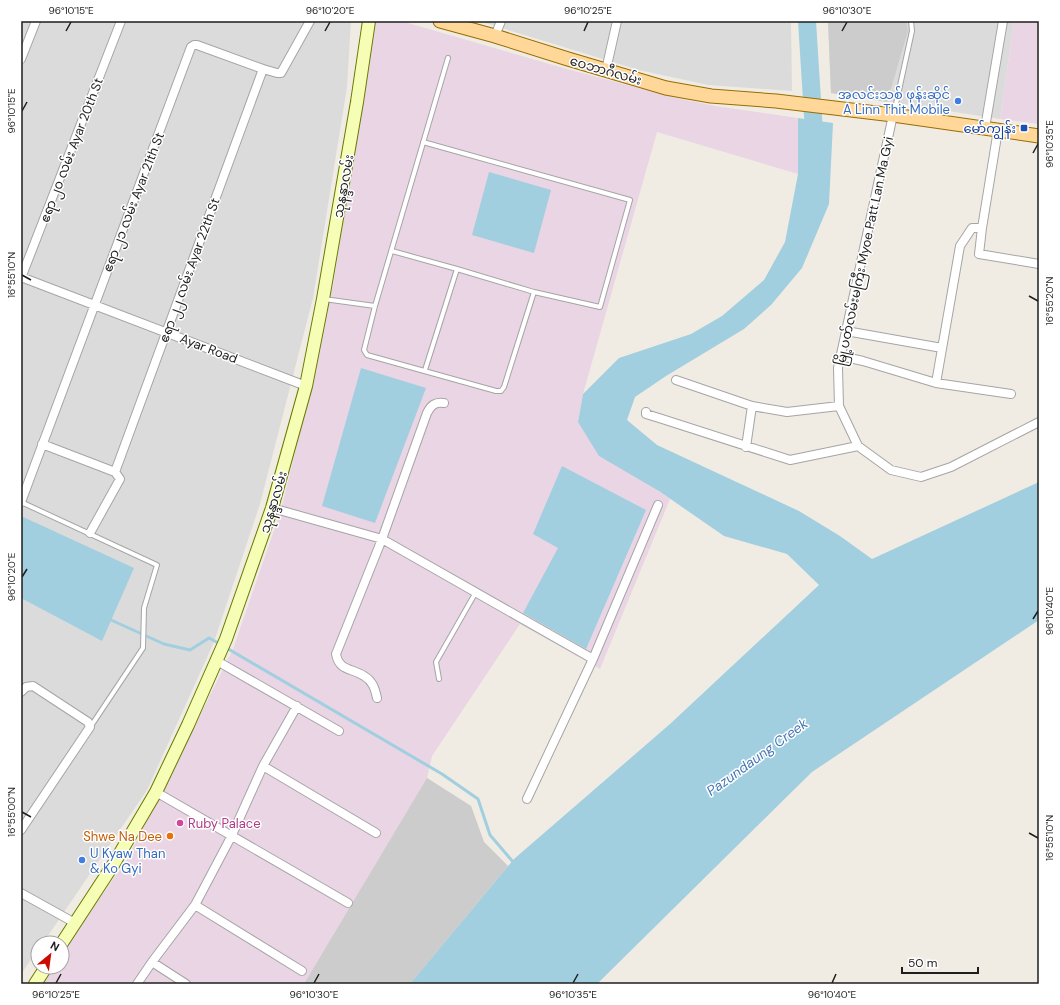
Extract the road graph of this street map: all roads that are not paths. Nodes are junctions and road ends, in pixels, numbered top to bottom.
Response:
1 (36, 21) edge
2 (121, 21) edge
3 (310, 21) edge
4 (369, 21) edge
5 (440, 21) edge
6 (501, 21) edge
7 (617, 21) edge
8 (911, 21) edge
9 (1003, 21) edge
10 (495, 36) junction
11 (448, 58) dead end
12 (21, 59) edge
13 (263, 69) junction
14 (606, 70) junction
15 (893, 115) junction
16 (991, 129) junction
17 (1039, 136) edge
18 (423, 142) junction
19 (982, 228) junction
20 (392, 251) junction
21 (1039, 264) edge
22 (457, 269) junction
23 (21, 278) edge
24 (534, 292) junction
25 (323, 299) junction
26 (94, 304) junction
27 (375, 306) junction
28 (846, 331) junction
29 (167, 332) junction
30 (942, 348) junction
31 (841, 356) junction
32 (425, 370) junction
33 (676, 380) dead end
34 (936, 383) junction
35 (306, 386) junction
36 (1011, 394) dead end
37 (444, 403) dead end
38 (752, 406) junction
39 (839, 406) junction
40 (646, 412) dead end
41 (1039, 422) edge
42 (42, 444) junction
43 (858, 446) junction
44 (746, 447) junction
45 (115, 472) junction
46 (21, 502) edge
47 (658, 505) dead end
48 (272, 508) junction
49 (90, 533) junction
50 (382, 539) junction
51 (476, 592) junction
52 (593, 659) junction
53 (217, 661) junction
54 (440, 679) dead end
55 (21, 692) edge
56 (377, 698) dead end
57 (297, 706) junction
58 (89, 724) junction
59 (340, 731) dead end
60 (263, 766) junction
61 (156, 792) junction
62 (527, 799) dead end
63 (21, 830) edge
64 (376, 833) dead end
65 (231, 836) junction
66 (21, 893) edge
67 (348, 903) dead end
68 (195, 905) junction
69 (75, 923) junction
70 (67, 935) edge
71 (152, 962) junction
72 (302, 970) dead end
73 (40, 975) edge
74 (34, 984) edge
75 (137, 984) edge
76 (186, 984) edge

1 - 12 street
2 - 23 street, ဧရာ ၂၀ လမ်း Ayar 20th St
3 - 13 street, ဧရာ ၂၁ လမ်း Ayar 21th St
4 - 25 main road, သုနန္ဒာလမ်း
5 - 10 main road, ဝေဘာဂီလမ်း
6 - 10 street
7 - 14 street
8 - 15 lane, မြို့ပတ်လမ်းမကြီး Myoe Patt Lan Ma Gyi
9 - 16 street
10 - 14 main road, ဝေဘာဂီလမ်း
11 - 18 lane
13 - 26 street, ဧရာ ၂၁ လမ်း Ayar 21th St
13 - 29 street, ဧရာ ၂၂ လမ်း Ayar 22th St
14 - 15 main road, ဝေဘာဂီလမ်း
15 - 16 main road, ဝေဘာဂီလမ်း
15 - 28 street, မြို့ပတ်လမ်းမကြီး Myoe Patt Lan Ma Gyi
16 - 17 main road, ဝေဘာဂီလမ်း
16 - 19 street
18 - 20 lane
18 - 24 lane
19 - 21 street
19 - 30 street
20 - 22 lane
20 - 27 lane
22 - 24 lane
22 - 32 lane
23 - 26 street, Ayar Road
24 - 32 lane
25 - 27 lane
25 - 35 main road, သုနန္ဒာလမ်း
26 - 29 street, Ayar Road
26 - 42 street, ဧရာ ၂၁ လမ်း Ayar 21th St
27 - 32 lane
28 - 30 street
28 - 31 street, မြို့ပတ်လမ်းမကြီး Myoe Patt Lan Ma Gyi
29 - 35 street, Ayar Road
29 - 45 street, ဧရာ ၂၂ လမ်း Ayar 22th St
30 - 34 street
31 - 34 street
31 - 39 street, မြို့ပတ်လမ်းမကြီး Myoe Patt Lan Ma Gyi
33 - 38 street
34 - 36 street
35 - 48 main road, သုနန္ဒာလမ်း
37 - 50 street
38 - 39 street
38 - 44 street
39 - 43 street, မြို့ပတ်လမ်းမကြီး Myoe Patt Lan Ma Gyi
40 - 44 street
41 - 43 street, မြို့ပတ်လမ်းမကြီး Myoe Patt Lan Ma Gyi
42 - 45 street
42 - 46 street, ဧရာ ၂၁ လမ်း Ayar 21th St
43 - 44 street
45 - 49 street, ဧရာ ၂၂ လမ်း Ayar 22th St
46 - 49 lane
47 - 52 street
48 - 50 street
48 - 53 main road, သုနန္ဒာလမ်း
49 - 58 lane
50 - 51 street
50 - 56 street
51 - 52 street
51 - 54 lane
52 - 62 street
53 - 57 street
53 - 61 main road, သုနန္ဒာလမ်း
55 - 58 street
57 - 59 street
57 - 60 street
58 - 63 street
60 - 64 street
60 - 65 street
61 - 65 street
61 - 69 main road, သုနန္ဒာလမ်း
65 - 67 street
65 - 68 street
66 - 69 street
68 - 71 street
68 - 72 street
69 - 70 main road, သုနန္ဒာလမ်း
71 - 75 street
71 - 76 street
73 - 74 main road

